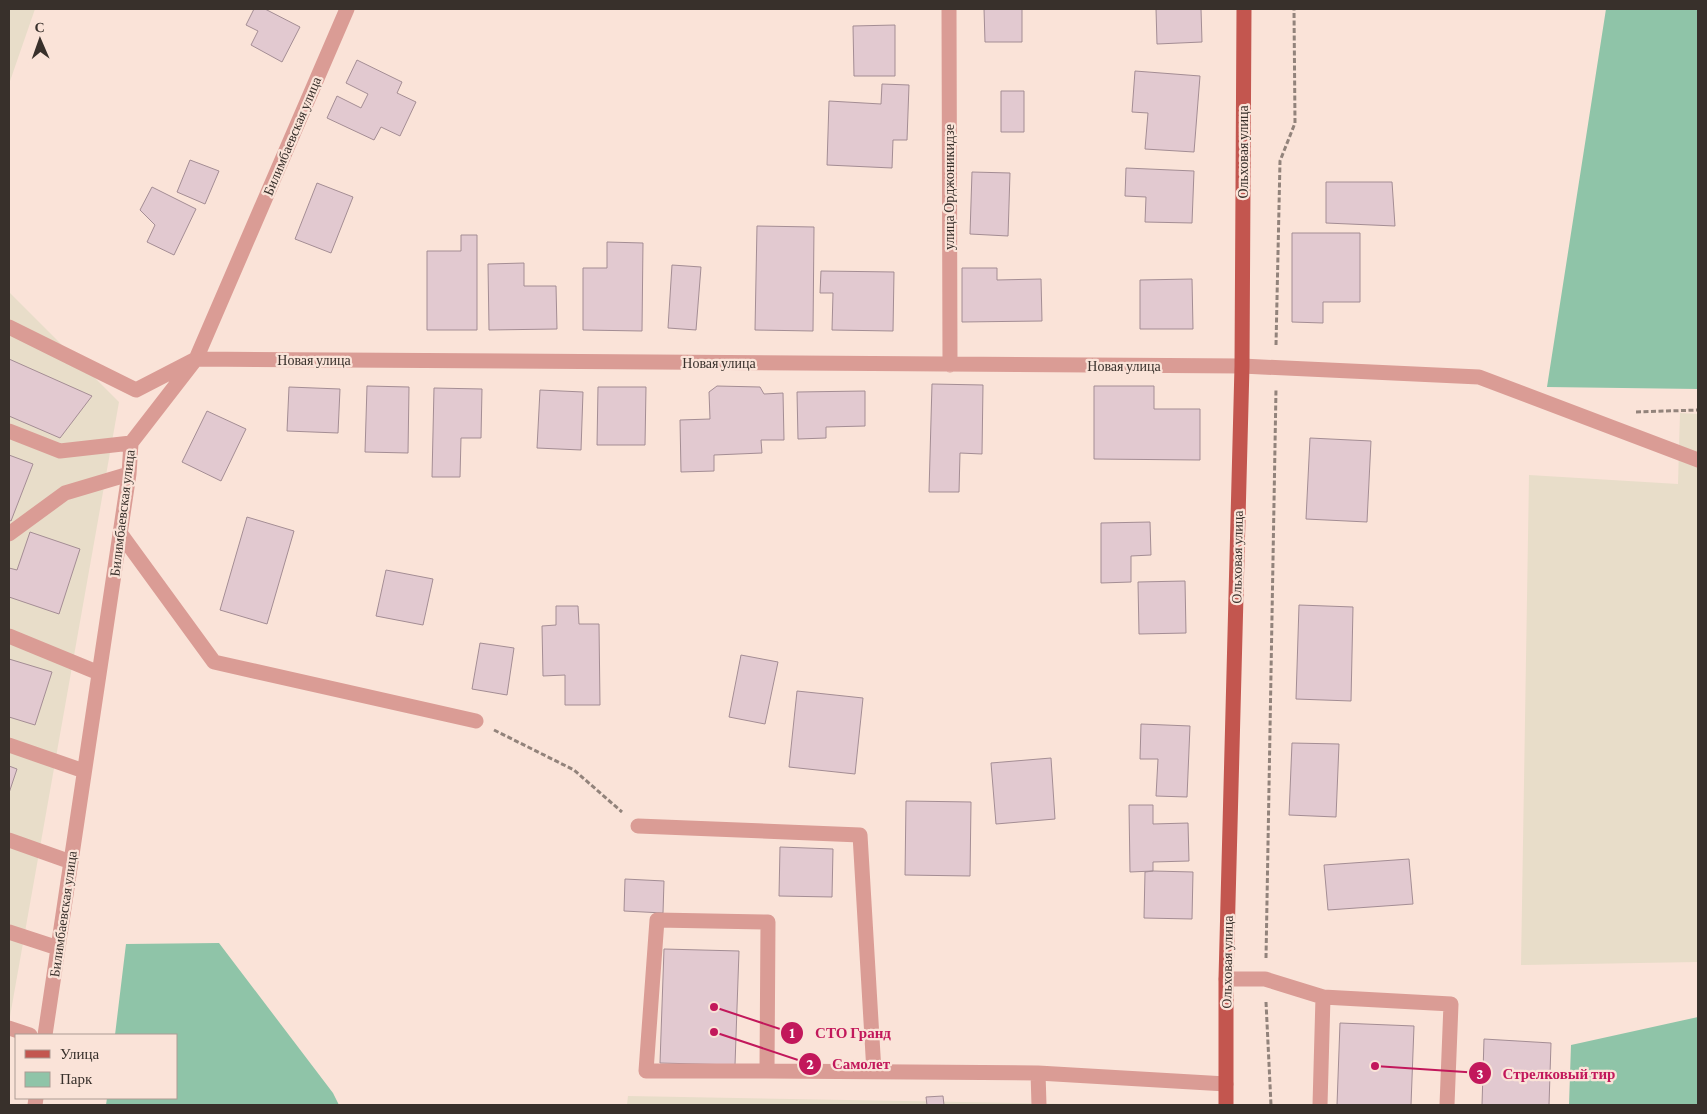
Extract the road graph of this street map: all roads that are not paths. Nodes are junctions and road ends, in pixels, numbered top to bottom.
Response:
1 (347, 9) edge
2 (949, 9) edge
3 (1244, 9) edge
4 (9, 327) edge
5 (196, 359) junction
6 (950, 365) junction
7 (1242, 366) junction
8 (9, 431) edge
9 (131, 443) junction
10 (1698, 460) edge
11 (129, 474) junction
12 (120, 533) junction
13 (9, 534) edge
14 (9, 636) edge
15 (99, 673) junction
16 (476, 721) road end
17 (9, 744) edge
18 (84, 772) junction
19 (638, 826) road end
20 (9, 840) edge
21 (71, 862) junction
22 (9, 932) edge
23 (58, 948) junction
24 (1226, 979) junction
25 (1323, 997) junction
26 (9, 1028) edge
27 (27, 1034) edge
28 (45, 1034) edge
29 (767, 1071) junction
30 (874, 1072) junction
31 (1038, 1073) junction
32 (1226, 1084) junction
33 (1039, 1105) edge
34 (1226, 1105) edge
35 (1320, 1105) edge
36 (1447, 1105) edge

1 - 5 street, Билимбаевская улица
2 - 6 street, улица Орджоникидзе
3 - 7 main road, Ольховая улица
4 - 5 street
5 - 6 street, Новая улица
5 - 9 street, Билимбаевская улица
6 - 7 street, Новая улица
7 - 10 street, Новая улица
7 - 24 main road, Ольховая улица
8 - 9 street
9 - 11 street, Билимбаевская улица
11 - 12 street, Билимбаевская улица
11 - 13 street
12 - 15 street, Билимбаевская улица
12 - 16 street
14 - 15 street
15 - 18 street, Билимбаевская улица
17 - 18 street
18 - 21 street, Билимбаевская улица
19 - 30 street
20 - 21 street
21 - 23 street, Билимбаевская улица
22 - 23 street
23 - 28 street, Билимбаевская улица
24 - 25 street
24 - 32 main road, Ольховая улица
25 - 35 street
25 - 36 street
26 - 27 street
29 - 29 street
29 - 30 street
30 - 31 street
31 - 32 street
31 - 33 street
32 - 34 main road, Ольховая улица

